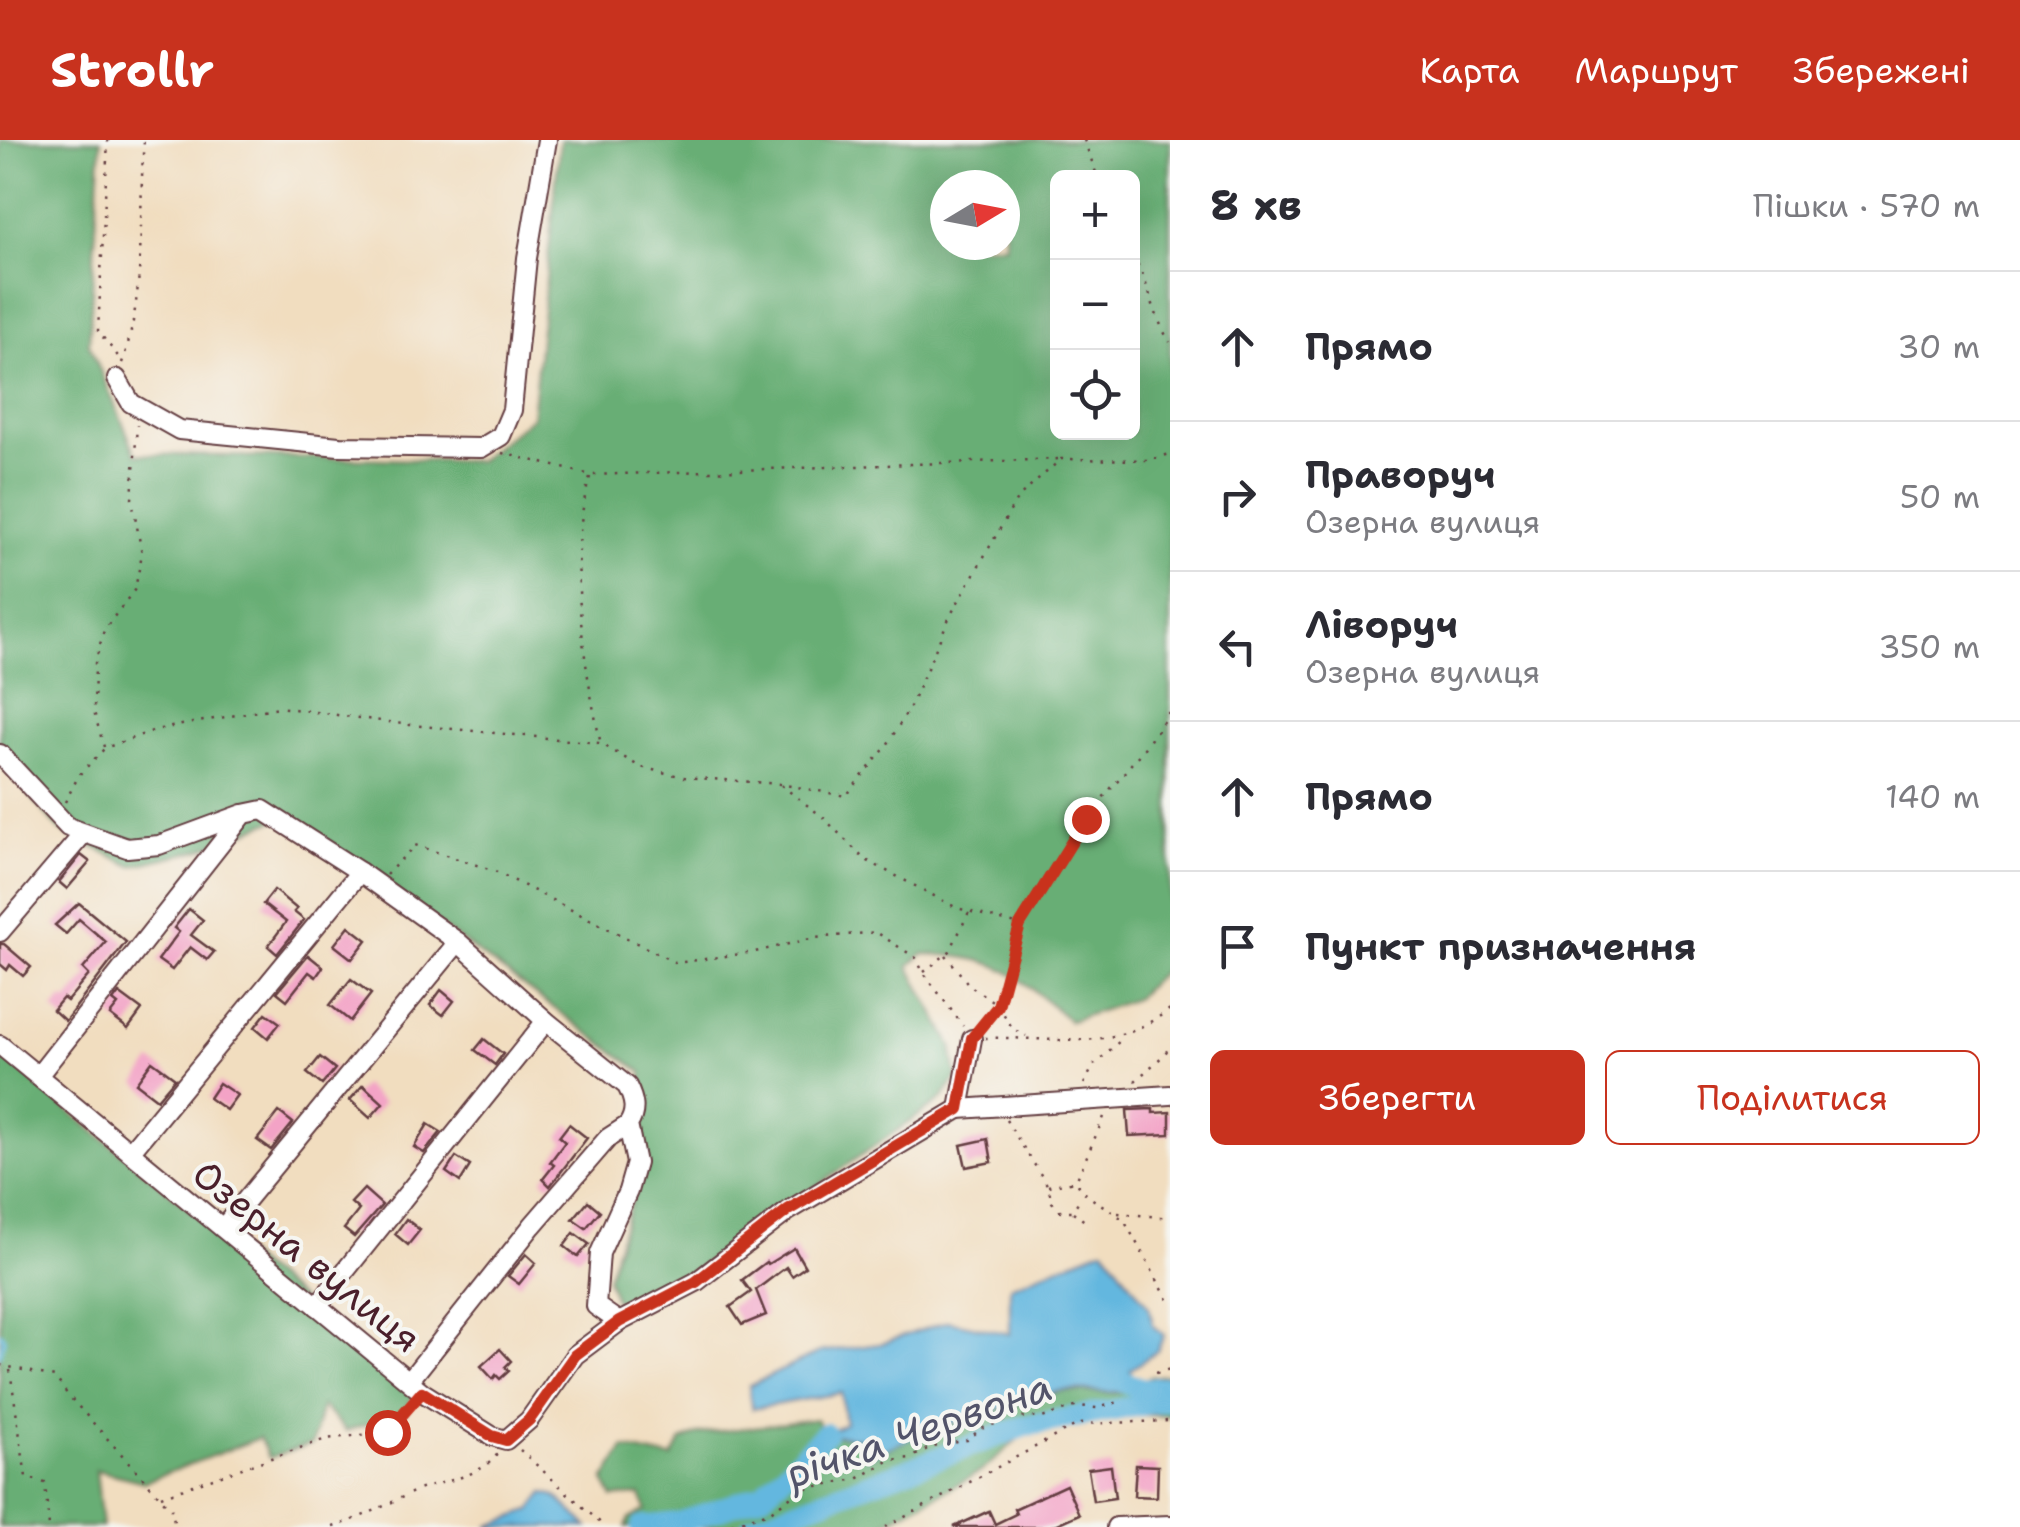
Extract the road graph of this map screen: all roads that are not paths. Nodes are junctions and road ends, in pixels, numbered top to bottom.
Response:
1 (548, 140) edge
2 (117, 378) dead end
3 (0, 754) edge
4 (244, 814) junction
5 (76, 830) junction
6 (360, 872) junction
7 (0, 932) edge
8 (458, 942) junction
9 (546, 1020) junction
10 (972, 1038) road end
11 (0, 1045) edge
12 (38, 1076) junction
13 (1170, 1095) edge
14 (959, 1109) junction
15 (628, 1125) junction
16 (130, 1152) junction
17 (223, 1228) junction
18 (318, 1306) junction
19 (619, 1322) junction
20 (416, 1386) junction
21 (1170, 1525) edge
22 (1116, 1527) edge

1 - 2 street
3 - 5 street
4 - 5 street
4 - 6 street
4 - 12 street
5 - 7 street
6 - 8 street
6 - 16 street
8 - 9 street
8 - 17 street
9 - 15 street
9 - 18 street
10 - 14 street
11 - 12 street, Озерна вулиця
12 - 16 street, Озерна вулиця
13 - 14 street
14 - 19 street
15 - 19 street
15 - 20 street
16 - 17 street, Озерна вулиця
17 - 18 street, Озерна вулиця
18 - 20 street, Озерна вулиця
19 - 20 street, Озерна вулиця
21 - 22 street

